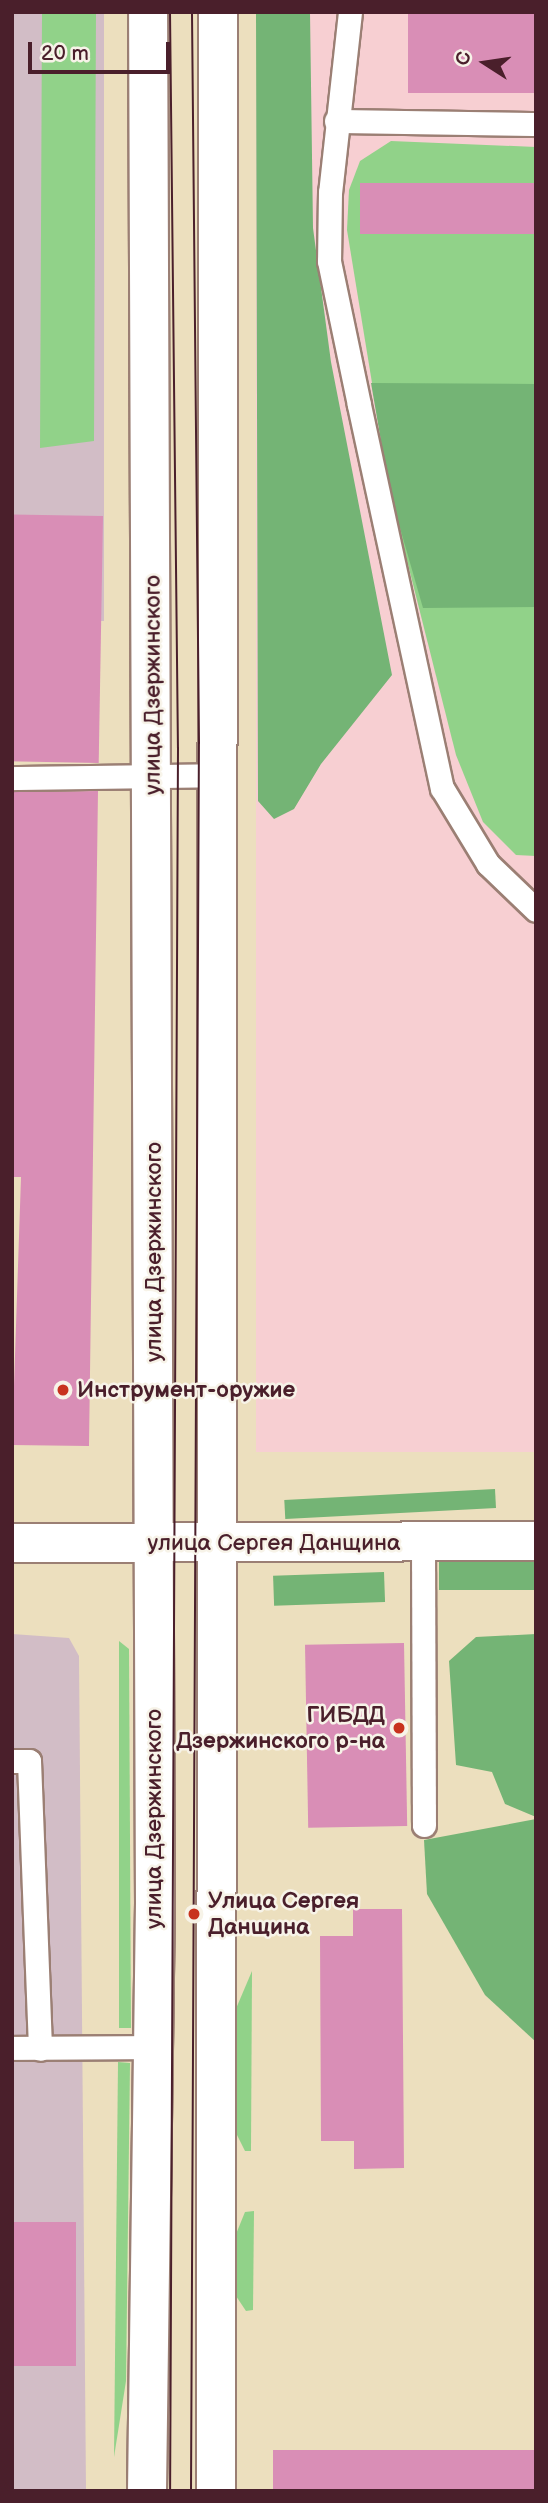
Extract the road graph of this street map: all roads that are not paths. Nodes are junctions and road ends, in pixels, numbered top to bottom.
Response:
1 (148, 12) edge
2 (218, 12) edge
3 (350, 12) edge
4 (336, 121) junction
5 (536, 124) edge
6 (221, 775) junction
7 (154, 777) junction
8 (12, 778) edge
9 (531, 899) edge
10 (536, 1541) edge
11 (423, 1542) junction
12 (12, 1543) edge
13 (154, 1544) junction
14 (220, 1545) junction
15 (12, 1761) edge
16 (424, 1825) dead end
17 (153, 2047) junction
18 (12, 2048) edge
19 (40, 2049) junction
20 (148, 2491) edge
21 (216, 2491) edge

1 - 7 main road, улица Дзержинского
2 - 6 main road
3 - 4 lane
4 - 5 lane
4 - 9 lane
6 - 7 lane
6 - 14 main road
7 - 8 lane
7 - 13 main road, улица Дзержинского
10 - 11 main road, улица Сергея Данщина
11 - 14 main road, улица Сергея Данщина
11 - 16 lane
12 - 13 main road, улица Сергея Данщина
13 - 14 main road, улица Сергея Данщина
13 - 17 main road, улица Дзержинского
14 - 21 main road
15 - 19 lane
17 - 19 lane
17 - 20 main road, улица Дзержинского
18 - 19 lane

